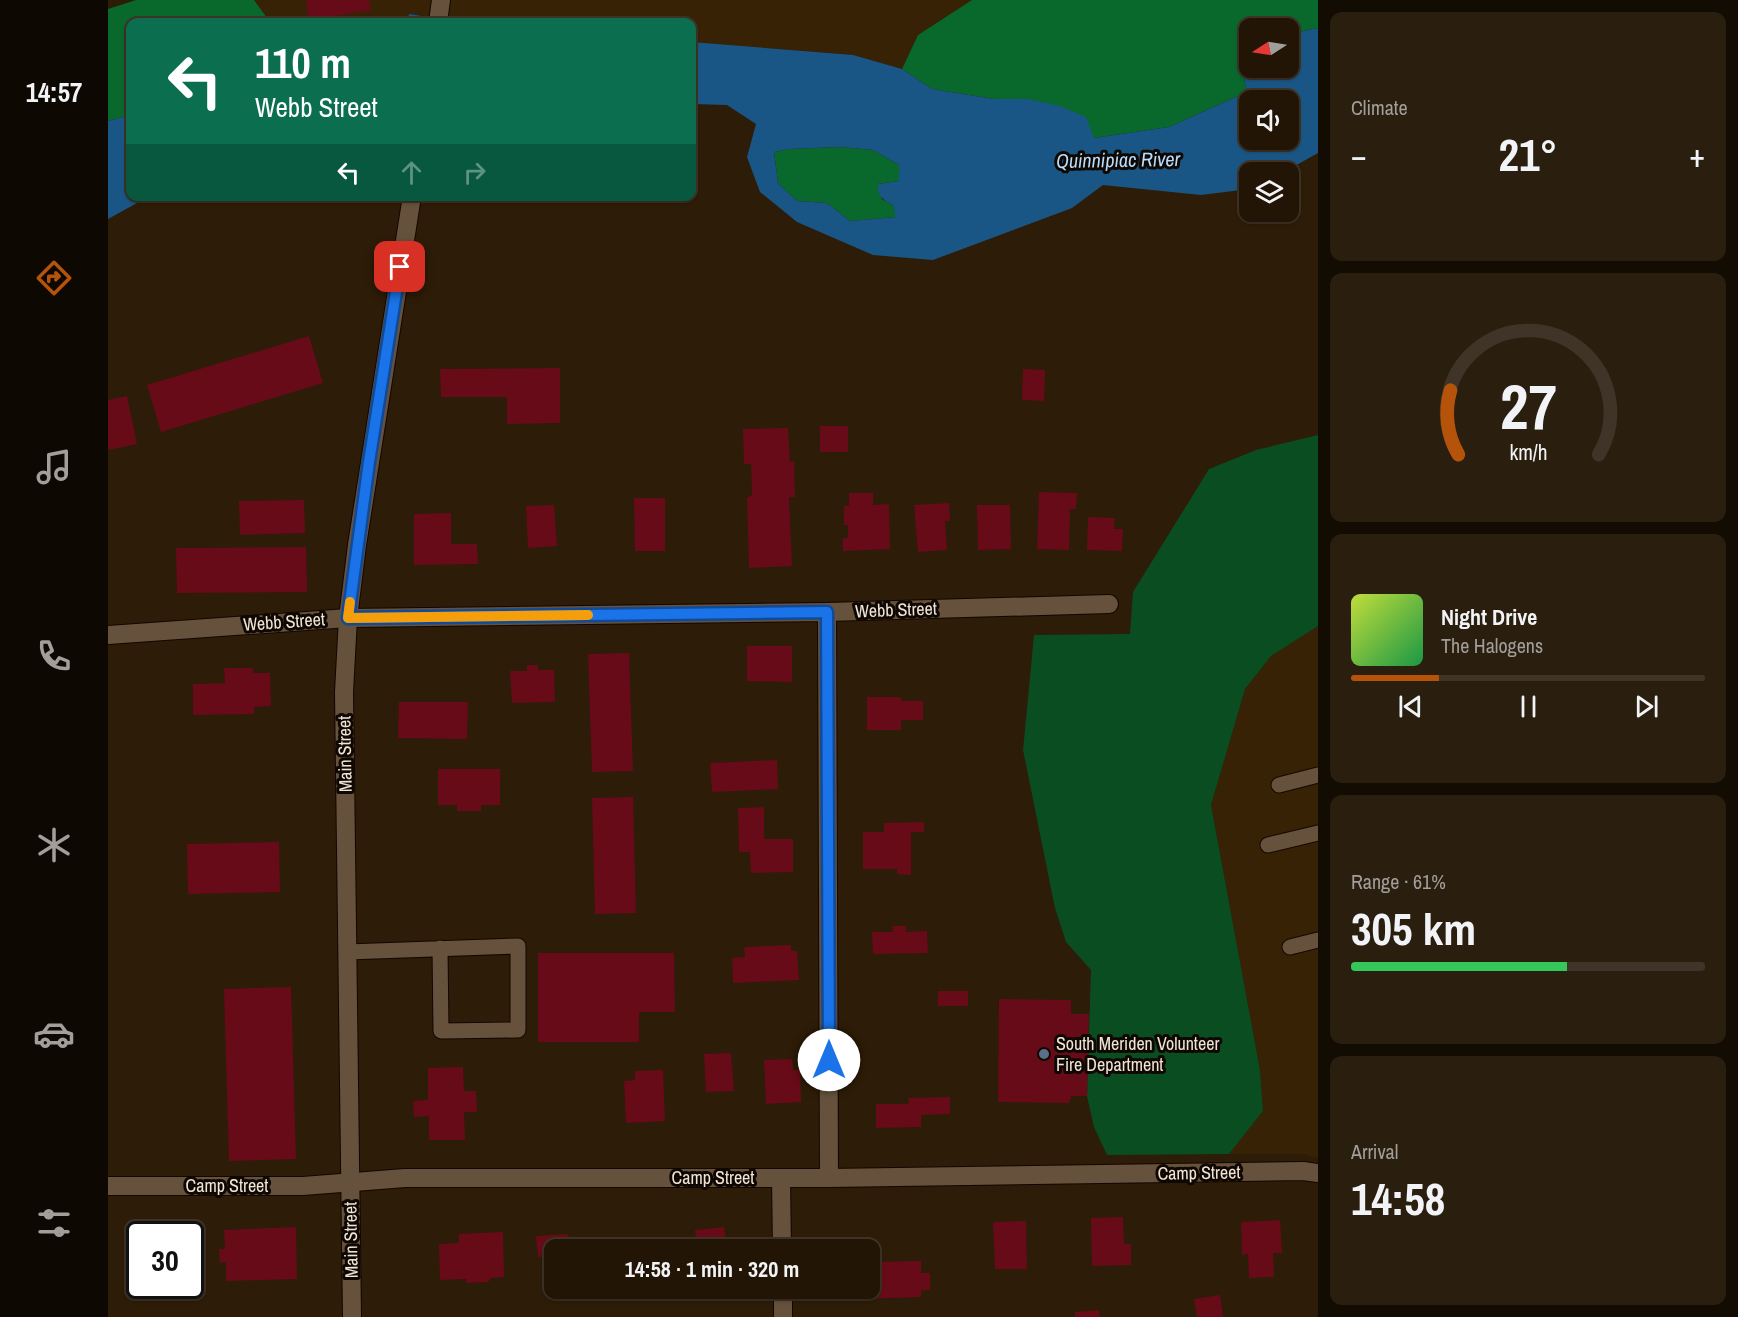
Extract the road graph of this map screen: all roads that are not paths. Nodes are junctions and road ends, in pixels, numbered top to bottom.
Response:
1 (411, 201) edge
2 (1108, 604) dead end
3 (827, 612) junction
4 (348, 618) junction
5 (108, 635) edge
6 (1318, 776) edge
7 (1279, 785) dead end
8 (1318, 833) edge
9 (1268, 845) dead end
10 (1318, 940) edge
11 (1290, 947) dead end
12 (440, 948) junction
13 (347, 952) junction
14 (1318, 1173) edge
15 (781, 1178) junction
16 (829, 1178) junction
17 (351, 1183) junction
18 (108, 1186) edge
19 (782, 1239) edge
20 (783, 1299) edge
21 (352, 1317) edge
22 (783, 1317) edge

1 - 4 street, Main Street
2 - 3 street, Webb Street
3 - 4 street, Webb Street
3 - 16 street
4 - 5 street, Webb Street
4 - 13 street, Main Street
6 - 7 lane
8 - 9 lane
10 - 11 lane
12 - 12 lane
12 - 13 lane
13 - 17 street, Main Street
14 - 16 street, Camp Street
15 - 16 street, Camp Street
15 - 17 street, Camp Street
15 - 19 street
17 - 18 street, Camp Street
17 - 21 street, Main Street
20 - 22 street

